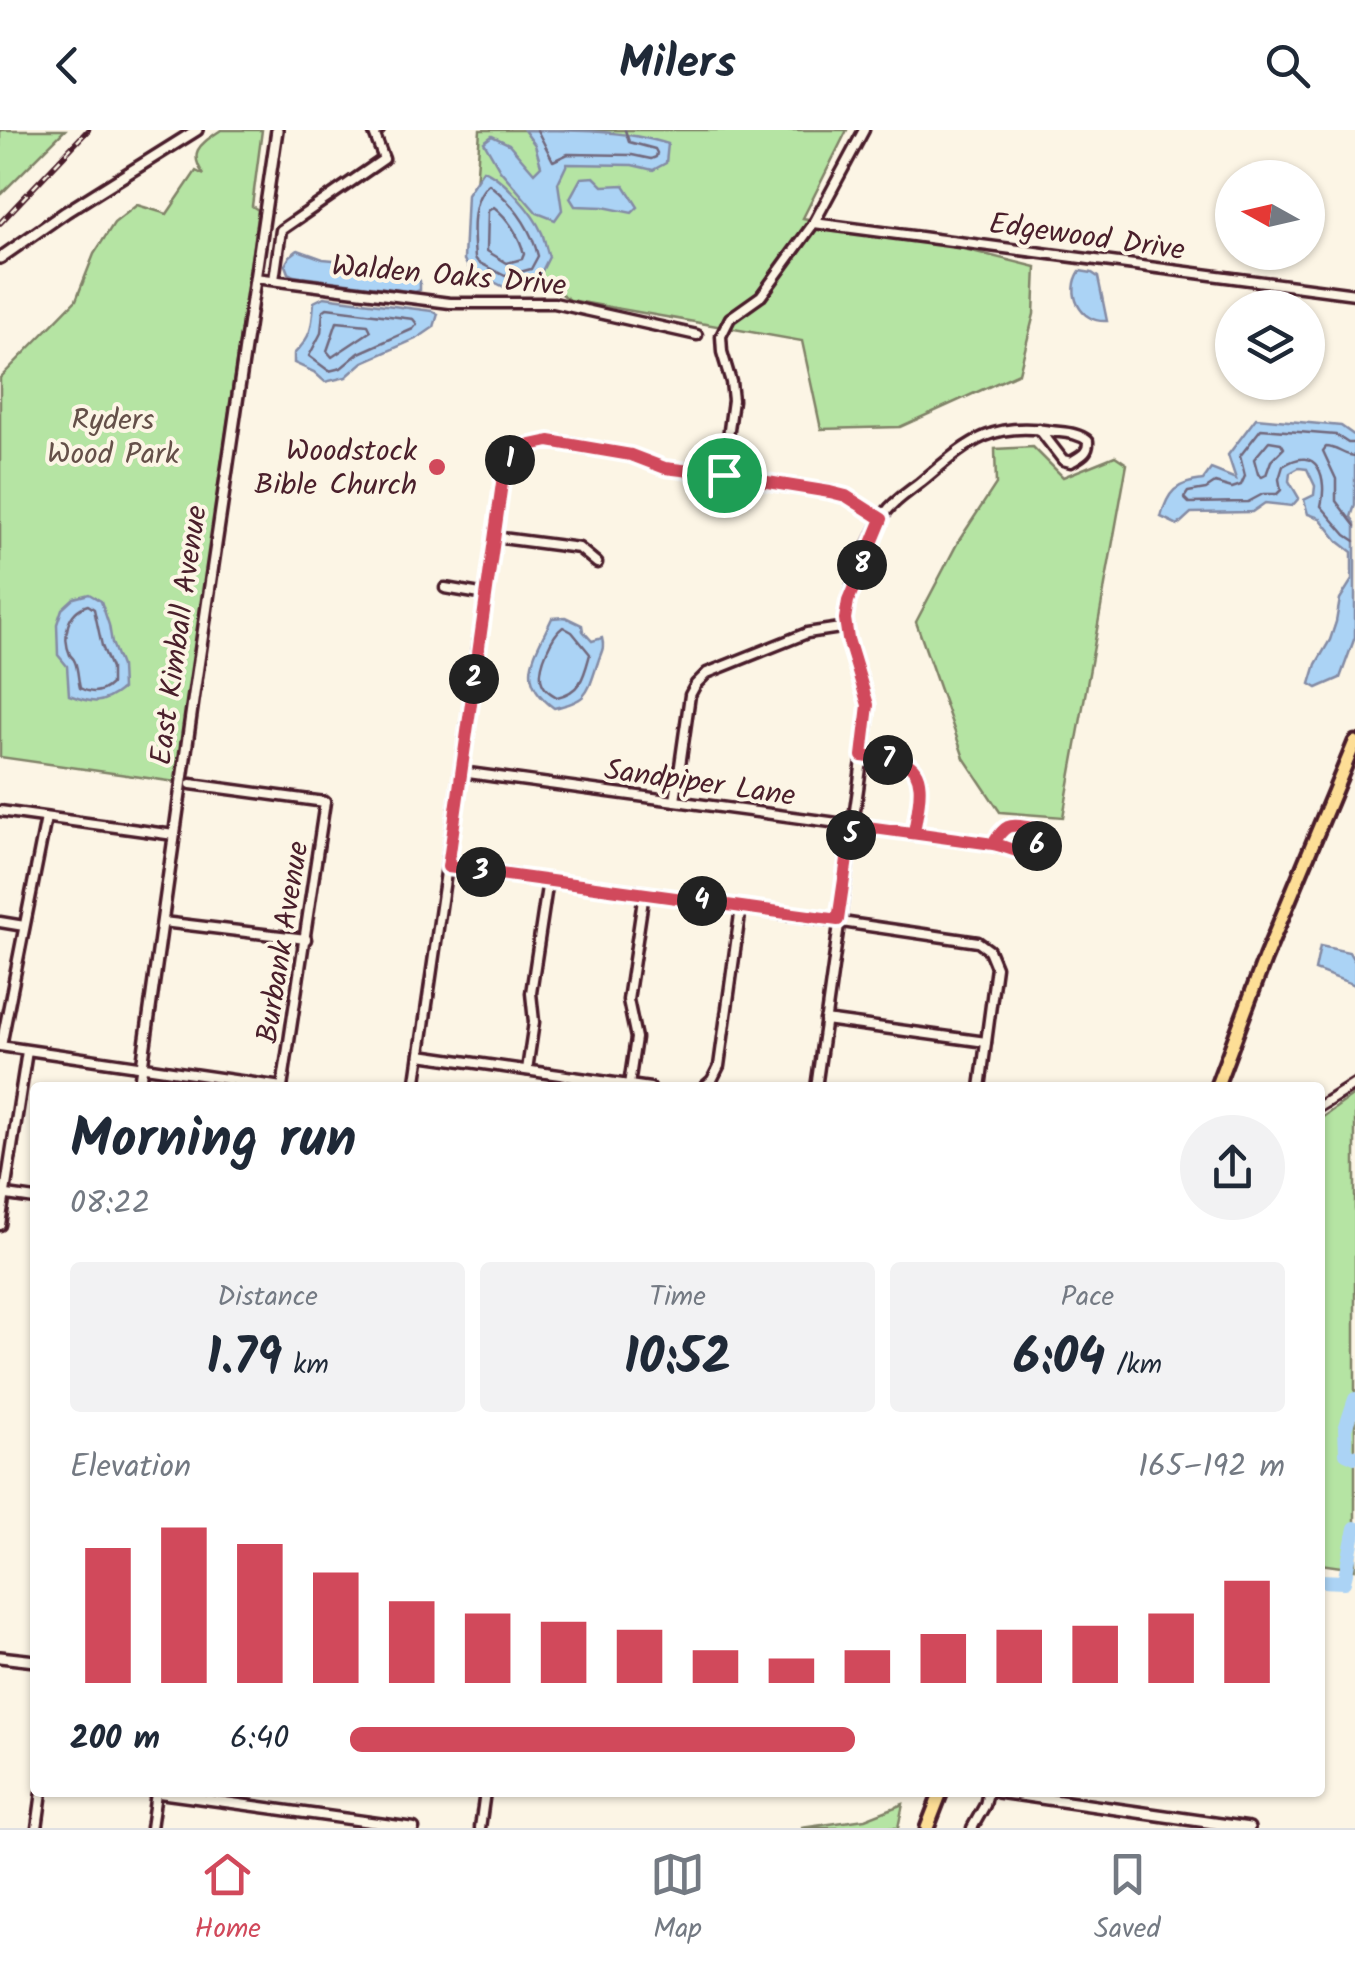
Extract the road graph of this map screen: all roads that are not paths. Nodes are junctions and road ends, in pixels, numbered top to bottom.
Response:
1 (197, 130) edge
2 (277, 130) edge
3 (379, 130) edge
4 (864, 130) edge
5 (814, 223) junction
6 (0, 258) edge
7 (255, 278) junction
8 (274, 280) junction
9 (1355, 294) edge
10 (721, 338) junction
11 (1039, 429) junction
12 (724, 475) junction
13 (882, 519) junction
14 (494, 536) junction
15 (597, 562) dead end
16 (445, 588) dead end
17 (486, 594) junction
18 (846, 627) junction
19 (1355, 742) edge
20 (862, 756) junction
21 (461, 772) junction
22 (191, 784) dead end
23 (675, 801) junction
24 (0, 812) edge
25 (46, 818) junction
26 (852, 825) junction
27 (914, 833) junction
28 (174, 835) junction
29 (993, 844) junction
30 (448, 867) junction
31 (548, 880) junction
32 (644, 893) junction
33 (742, 907) junction
34 (838, 920) junction
35 (0, 922) edge
36 (163, 922) junction
37 (24, 926) junction
38 (306, 939) junction
39 (824, 1020) junction
40 (986, 1042) junction
41 (0, 1046) edge
42 (27, 1050) junction
43 (420, 1055) junction
44 (142, 1067) junction
45 (527, 1070) junction
46 (140, 1082) edge
47 (247, 1082) edge
48 (283, 1082) edge
49 (415, 1082) edge
50 (608, 1082) edge
51 (629, 1082) edge
52 (710, 1082) edge
53 (817, 1082) edge
54 (981, 1082) edge
55 (1218, 1082) edge
56 (1355, 1084) edge
57 (1325, 1103) edge
58 (3, 1195) edge
59 (30, 1198) edge
60 (0, 1225) edge
61 (0, 1657) edge
62 (30, 1661) edge
63 (41, 1797) edge
64 (154, 1797) edge
65 (184, 1797) edge
66 (484, 1797) edge
67 (939, 1797) edge
68 (987, 1797) edge
69 (1033, 1797) edge
70 (37, 1828) edge
71 (150, 1828) edge
72 (414, 1828) edge
73 (480, 1828) edge
74 (927, 1828) edge
75 (972, 1828) edge
76 (1248, 1828) edge

1 - 6 street
2 - 7 street, East Kimball Avenue
3 - 8 street
4 - 5 street
5 - 9 street, Edgewood Drive
5 - 10 street
7 - 8 street, Walden Oaks Drive
7 - 28 street, East Kimball Avenue
8 - 10 street, Walden Oaks Drive
10 - 12 street
11 - 11 street
11 - 13 street
12 - 13 street
12 - 14 street
13 - 18 street
14 - 15 street
14 - 17 street
16 - 17 street
17 - 21 street
18 - 20 street
18 - 23 street
19 - 55 main road
20 - 26 street
20 - 27 street
21 - 23 street, Sandpiper Lane
21 - 30 street
22 - 38 street, Burbank Avenue
23 - 26 street, Sandpiper Lane
24 - 25 street
25 - 28 street
25 - 37 street
26 - 27 street, Sandpiper Lane
26 - 34 street
27 - 29 street, Sandpiper Lane
28 - 36 street, East Kimball Avenue
29 - 29 street, Sandpiper Lane
30 - 31 street
30 - 43 street
31 - 32 street
31 - 45 street
32 - 33 street
32 - 51 street
33 - 34 street
33 - 52 street
34 - 39 street
34 - 40 street
35 - 37 street
36 - 38 street
36 - 44 street, East Kimball Avenue
37 - 41 street
38 - 48 street, Burbank Avenue
39 - 40 street
39 - 53 street
40 - 54 street
41 - 42 street
42 - 44 street
42 - 58 street
43 - 45 street
43 - 49 street
44 - 46 street, East Kimball Avenue
44 - 47 street
45 - 50 street
56 - 57 street
58 - 59 street
58 - 60 street
61 - 62 street
63 - 70 street
64 - 71 street
65 - 72 street
66 - 73 street
67 - 74 main road
68 - 75 street
69 - 76 street

